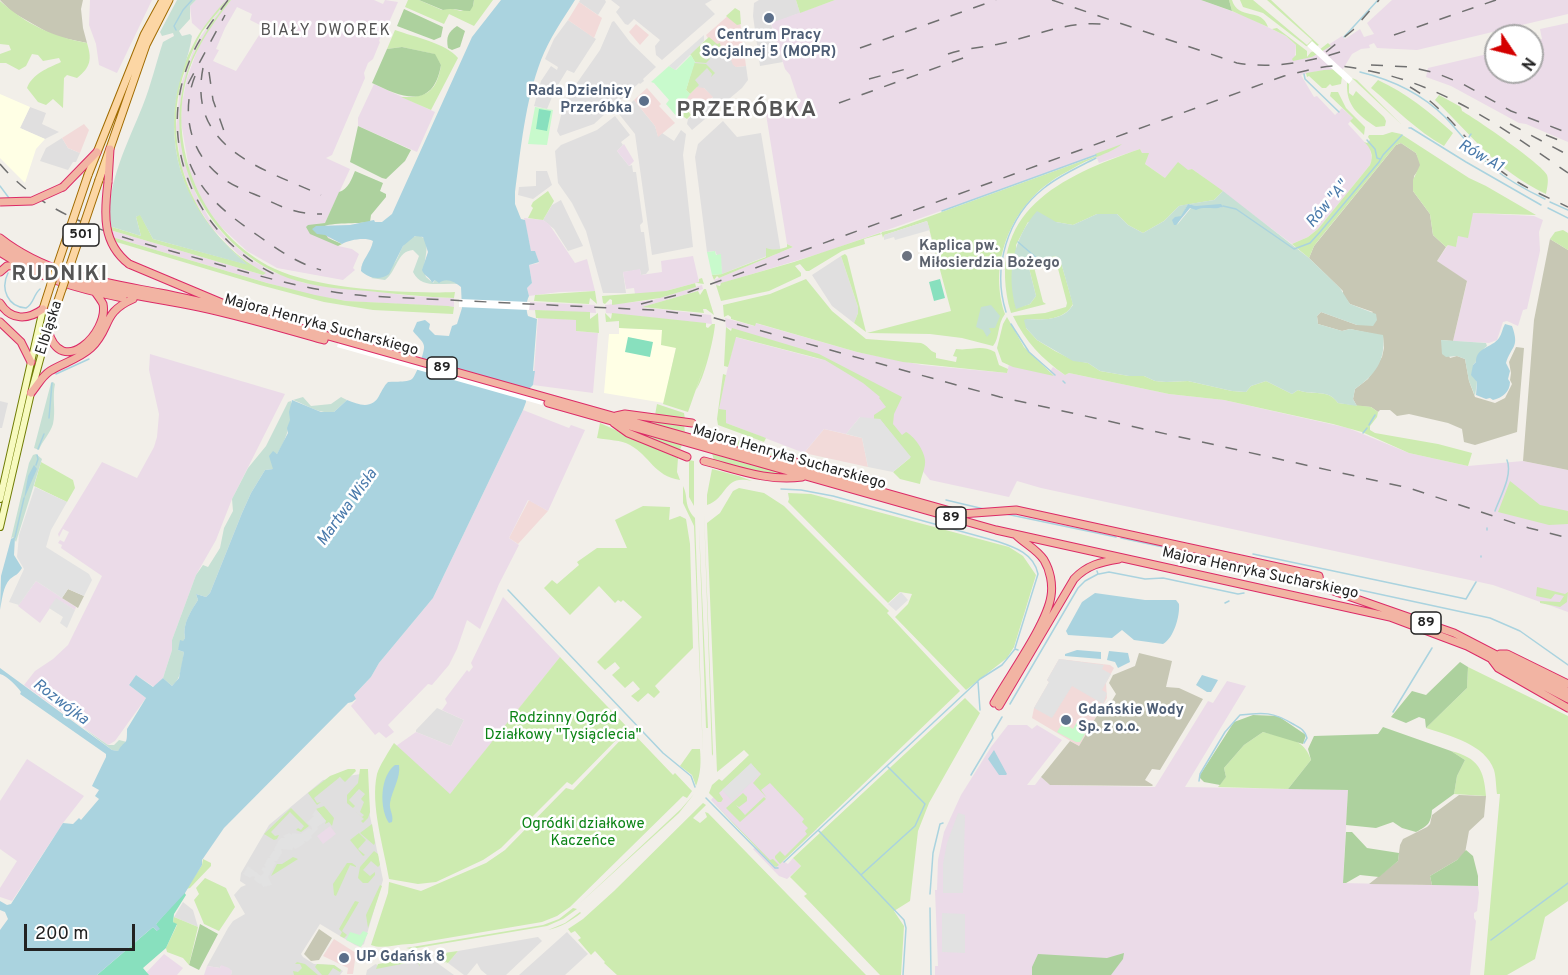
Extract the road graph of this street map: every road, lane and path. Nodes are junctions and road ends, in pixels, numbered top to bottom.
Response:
1 (163, 0) edge
2 (170, 0) edge
3 (110, 149) junction
4 (97, 152) junction
5 (0, 202) edge
6 (0, 238) edge
7 (0, 246) edge
8 (0, 252) edge
9 (19, 265) junction
10 (0, 272) edge
11 (95, 292) junction
12 (133, 299) junction
13 (0, 303) edge
14 (199, 307) junction
15 (43, 309) junction
16 (236, 310) junction
17 (0, 322) edge
18 (48, 330) junction
19 (339, 342) junction
20 (31, 362) junction
21 (31, 393) junction
22 (613, 419) junction
23 (692, 423) dead end
24 (785, 455) dead end
25 (687, 457) dead end
26 (704, 461) dead end
27 (805, 473) junction
28 (0, 499) edge
29 (0, 527) edge
30 (1017, 535) junction
31 (1124, 558) junction
32 (1494, 656) junction
33 (1568, 684) edge
34 (1568, 692) edge
35 (1568, 699) edge
36 (1568, 708) edge

1 - 4 main road, Elbląska / 501
2 - 3 main road, Elbląska / 501
3 - 16 highway, bridge
3 - 18 main road, Elbląska / 501, bridge
4 - 5 highway, bridge
4 - 15 main road, Elbląska / 501, bridge
6 - 16 highway, Majora Henryka Sucharskiego / 89
7 - 14 highway, Majora Henryka Sucharskiego / 89
8 - 9 highway
9 - 10 highway
9 - 11 highway
11 - 12 highway
11 - 18 highway
12 - 14 highway
12 - 21 highway
13 - 15 highway
14 - 19 highway, Majora Henryka Sucharskiego / 89
15 - 20 main road, Elbląska / 501
16 - 19 highway, Majora Henryka Sucharskiego / 89
17 - 20 highway
18 - 21 main road, Elbląska / 501
19 - 22 highway, Majora Henryka Sucharskiego / 89
20 - 28 main road, Elbląska / 501
21 - 29 main road, Elbląska / 501
22 - 23 highway
22 - 25 highway
22 - 27 highway, Majora Henryka Sucharskiego / 89
24 - 27 highway
26 - 27 highway
27 - 30 highway, Majora Henryka Sucharskiego / 89
27 - 32 highway, Majora Henryka Sucharskiego / 89
30 - 31 highway, Majora Henryka Sucharskiego / 89
30 - 31 highway
31 - 32 highway, Majora Henryka Sucharskiego / 89
32 - 33 highway, 89
32 - 34 highway, Majora Henryka Sucharskiego
32 - 35 highway, Majora Henryka Sucharskiego
32 - 36 highway, 89

